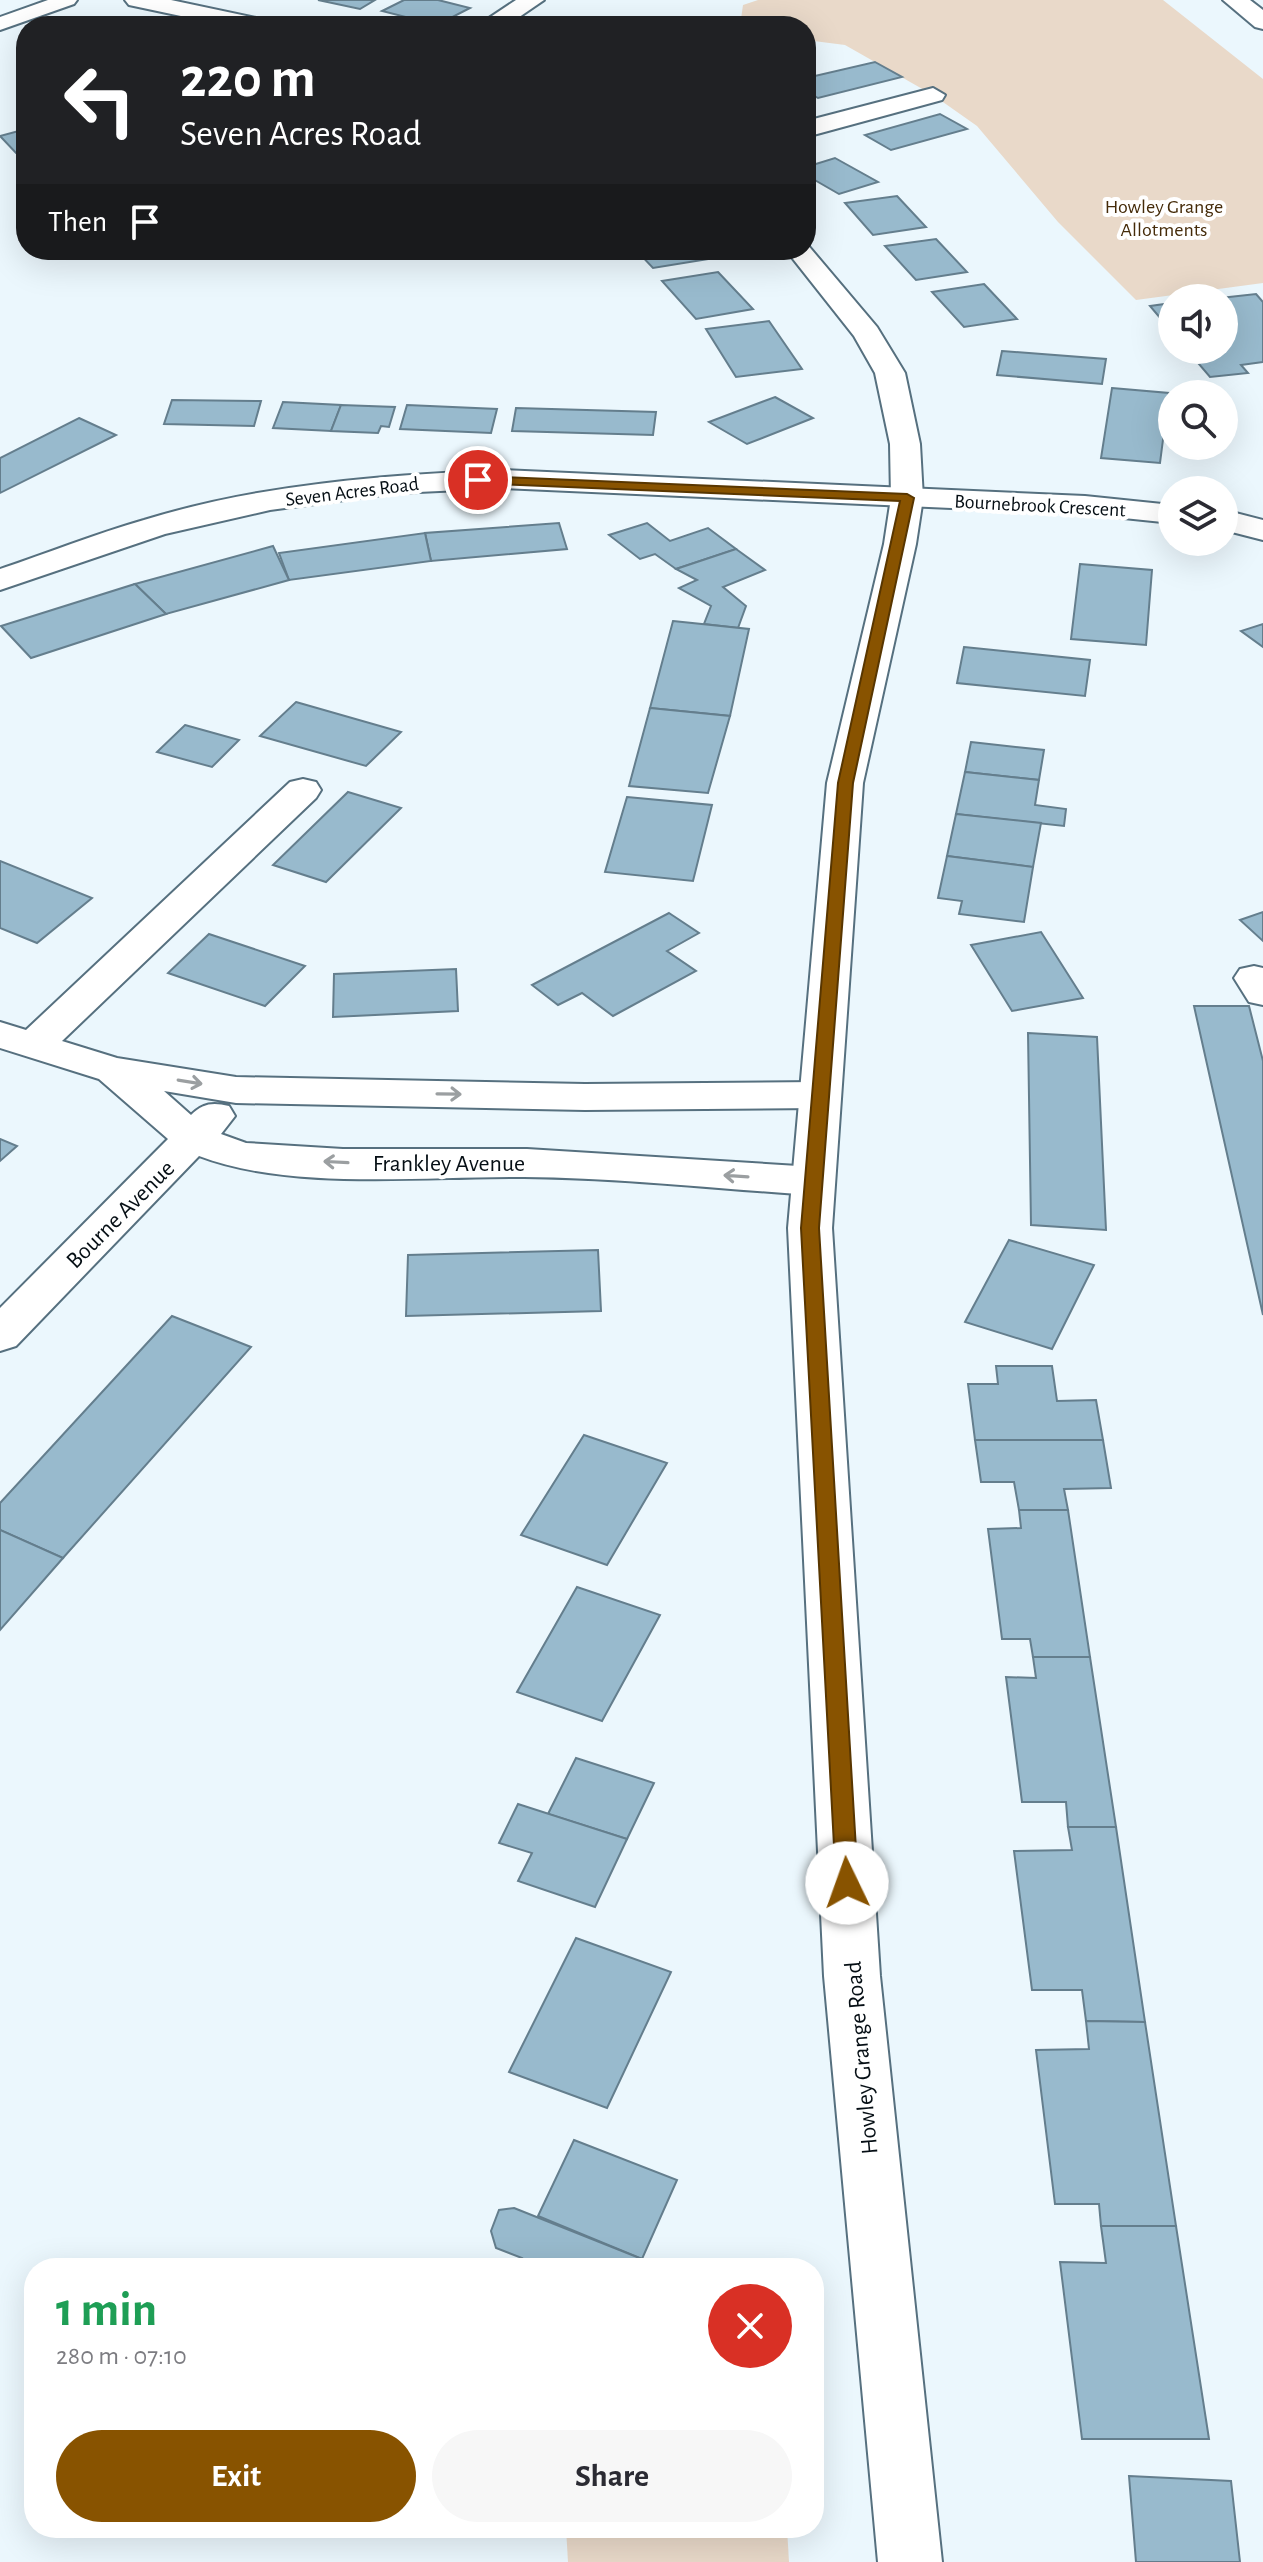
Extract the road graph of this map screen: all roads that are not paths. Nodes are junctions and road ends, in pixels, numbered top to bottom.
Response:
1 (67, 0) edge
2 (137, 0) edge
3 (532, 0) edge
4 (1235, 0) edge
5 (22, 16) edge
6 (214, 16) edge
7 (506, 16) edge
8 (1263, 22) edge
9 (933, 95) dead end
10 (816, 126) edge
11 (808, 260) edge
12 (907, 498) junction
13 (1158, 513) edge
14 (1238, 524) edge
15 (1263, 530) edge
16 (0, 580) edge
17 (303, 790) dead end
18 (16, 1040) edge
19 (113, 1070) junction
20 (236, 1090) junction
21 (819, 1095) junction
22 (194, 1139) junction
23 (814, 1181) junction
24 (0, 1335) edge
25 (910, 2562) edge

1 - 5 lane
2 - 6 main road
3 - 7 main road
4 - 8 main road
9 - 10 main road
11 - 12 main road, Howley Grange Road
12 - 13 main road, Bournebrook Crescent
12 - 16 main road, Seven Acres Road
12 - 21 main road, Howley Grange Road
14 - 15 main road
17 - 18 main road, Frankley Avenue
18 - 19 main road, Frankley Avenue
19 -> 20 main road, Frankley Avenue
19 - 22 main road, Frankley Avenue
20 -> 21 main road, Frankley Avenue
20 - 22 main road, Bourne Avenue
21 - 23 main road, Howley Grange Road
23 -> 22 main road, Frankley Avenue
22 - 24 main road, Bourne Avenue
23 - 25 main road, Howley Grange Road

